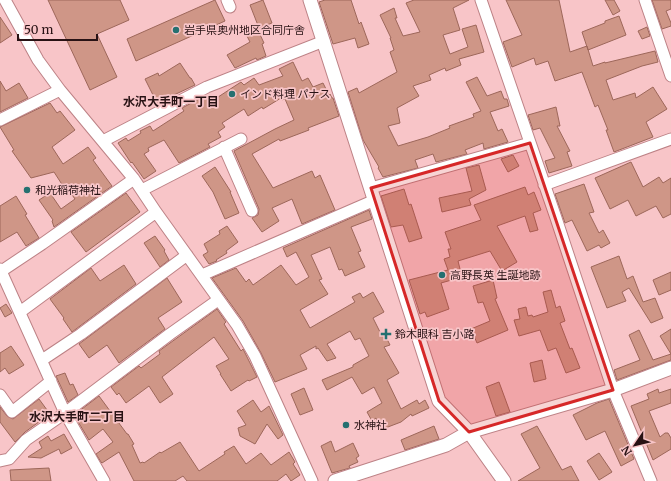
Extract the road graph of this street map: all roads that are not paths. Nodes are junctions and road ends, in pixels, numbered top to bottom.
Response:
1 (6, 0) edge
2 (310, 0) edge
3 (481, 0) edge
4 (645, 0) edge
5 (324, 42) junction
6 (671, 76) edge
7 (60, 90) junction
8 (0, 120) edge
9 (241, 139) dead end
10 (671, 140) edge
11 (103, 141) junction
12 (530, 143) junction
13 (224, 147) junction
14 (134, 179) junction
15 (544, 185) junction
16 (142, 190) junction
17 (373, 194) junction
18 (252, 211) dead end
19 (156, 212) junction
20 (187, 255) junction
21 (0, 271) edge
22 (202, 276) junction
23 (218, 300) junction
24 (20, 312) junction
25 (42, 360) junction
26 (671, 368) edge
27 (51, 381) junction
28 (612, 390) junction
29 (0, 396) edge
30 (65, 413) junction
31 (469, 432) junction
32 (0, 460) edge
33 (104, 481) edge
34 (312, 481) edge
35 (334, 481) edge
36 (504, 481) edge
37 (651, 481) edge

1 - 7 street
2 - 5 street
3 - 12 street
4 - 6 street
5 - 11 street
5 - 17 street
7 - 8 street
7 - 11 street
9 - 13 street
10 - 15 street
11 - 14 street
12 - 15 street
12 - 17 street
13 - 16 street
13 - 18 street
14 - 16 street
14 - 21 street
15 - 28 street
16 - 19 street
17 - 22 street
17 - 31 street
19 - 20 street
19 - 24 street
20 - 22 street
20 - 25 street
21 - 24 street
22 - 23 street
23 - 30 street
23 - 34 street
24 - 25 street
25 - 27 street
26 - 28 street
27 - 29 street
27 - 30 street
28 - 31 street
28 - 37 street
30 - 32 street
30 - 33 street
31 - 35 street
31 - 36 street

